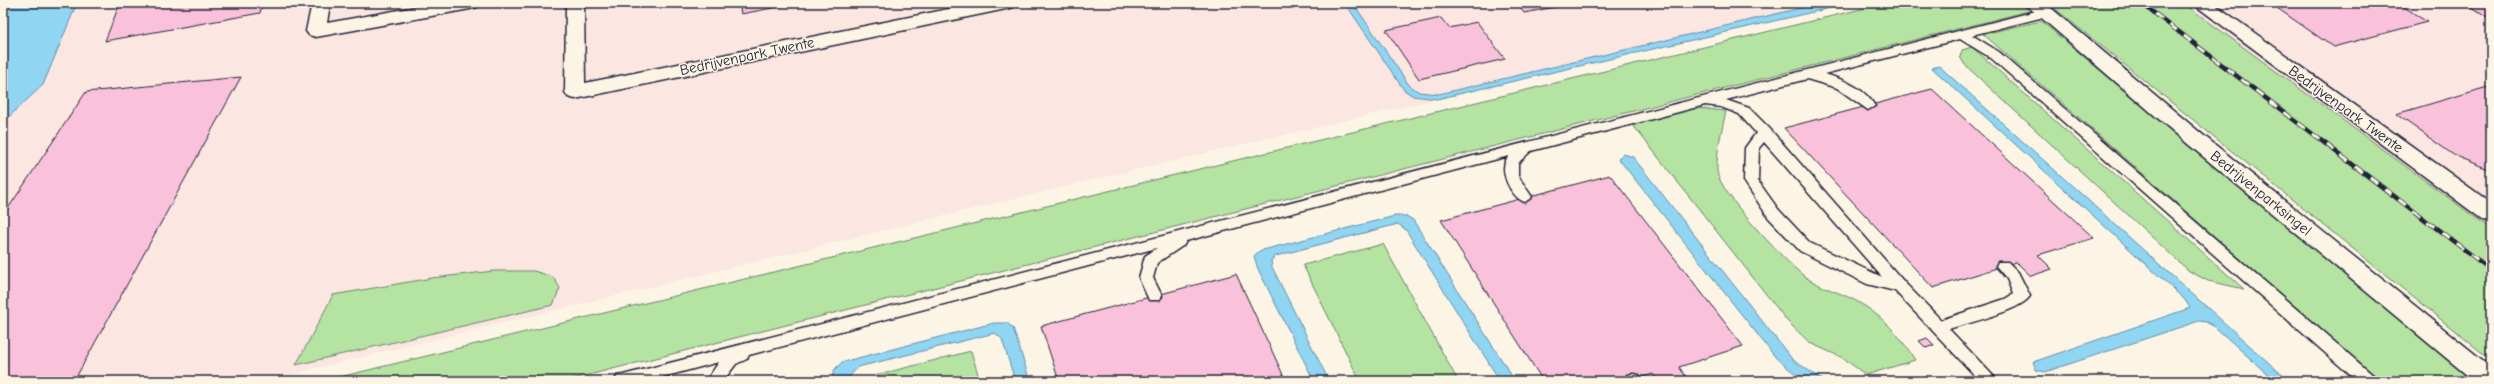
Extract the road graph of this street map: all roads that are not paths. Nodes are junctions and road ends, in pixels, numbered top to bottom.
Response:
1 (321, 3) edge
2 (470, 3) edge
3 (575, 3) edge
4 (1006, 3) edge
5 (2201, 3) edge
6 (2038, 8) edge
7 (1961, 34) junction
8 (1804, 75) junction
9 (1766, 85) junction
10 (1700, 102) junction
11 (1868, 106) dead end
12 (1744, 111) junction
13 (1764, 131) junction
14 (1527, 146) junction
15 (1525, 197) dead end
16 (2491, 214) edge
17 (1204, 231) junction
18 (2003, 266) dead end
19 (1900, 287) junction
20 (1154, 296) dead end
21 (1939, 326) junction
22 (767, 344) junction
23 (624, 381) edge
24 (714, 381) edge
25 (1990, 381) edge
26 (2368, 381) edge
27 (2491, 381) edge

1 - 2 street
3 - 4 street, Bedrijvenpark Twente
5 - 16 street, Bedrijvenpark Twente
6 - 7 lane
6 - 27 street, Bedrijvenparksingel
7 - 8 lane
7 - 26 lane
8 - 9 lane
8 - 11 lane
9 - 10 lane
9 - 12 lane
10 - 12 lane
10 - 14 lane
12 - 13 lane
13 - 19 lane
13 - 19 lane
14 - 15 lane
14 - 17 lane
17 - 20 lane
17 - 22 lane
18 - 21 lane
19 - 21 lane
21 - 25 lane
22 - 23 lane
22 - 24 lane

